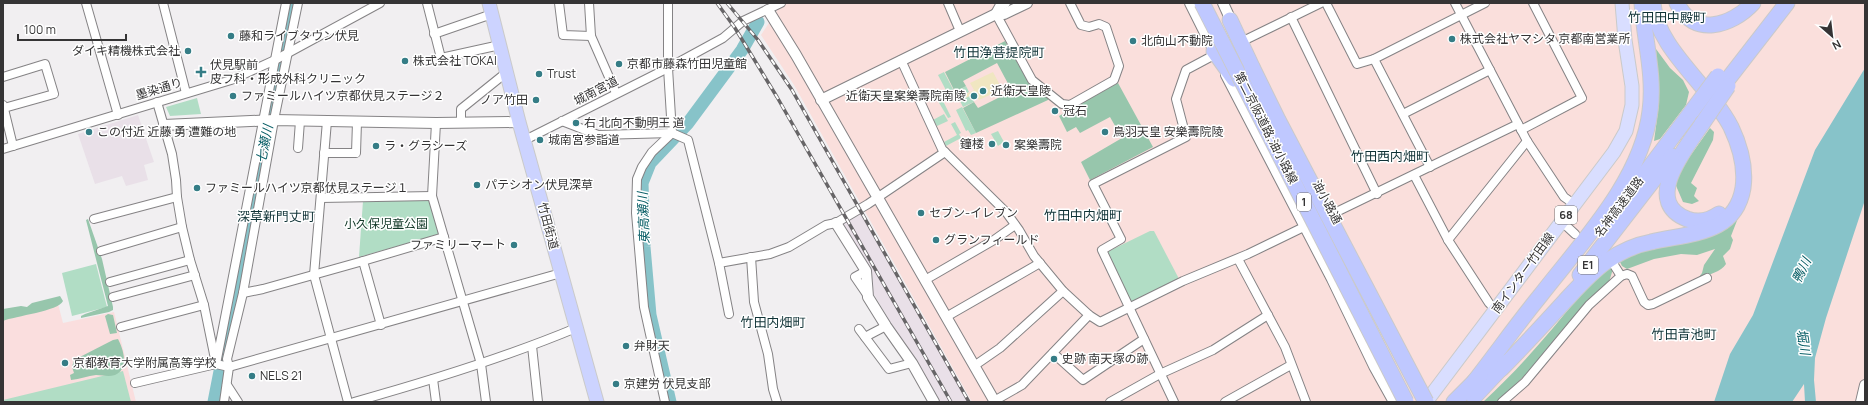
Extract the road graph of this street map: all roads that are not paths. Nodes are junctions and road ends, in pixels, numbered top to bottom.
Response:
1 (86, 3) edge
2 (162, 3) edge
3 (286, 3) edge
4 (298, 3) edge
5 (380, 3) edge
6 (559, 3) edge
7 (589, 3) edge
8 (668, 3) edge
9 (781, 3) edge
10 (948, 3) edge
11 (1005, 3) edge
12 (1027, 3) edge
13 (1070, 3) edge
14 (1190, 3) edge
15 (1202, 3) edge
16 (1214, 3) edge
17 (1223, 3) edge
18 (1321, 3) edge
19 (1326, 3) edge
20 (1455, 3) edge
21 (1485, 3) edge
22 (1533, 3) edge
23 (1622, 3) edge
24 (1643, 3) edge
25 (1653, 3) edge
26 (1677, 3) edge
27 (1753, 3) edge
28 (1774, 3) edge
29 (1787, 3) edge
30 (430, 4) edge
31 (766, 6) edge
32 (490, 9) edge
33 (996, 14) junction
34 (1461, 16) junction
35 (1291, 18) junction
36 (1230, 20) junction
37 (960, 31) junction
38 (434, 34) junction
39 (591, 36) junction
40 (1241, 42) junction
41 (500, 45) junction
42 (1215, 53) junction
43 (287, 54) junction
44 (1374, 58) junction
45 (277, 60) junction
46 (901, 60) junction
47 (668, 68) junction
48 (1490, 70) junction
49 (507, 72) junction
50 (3, 77) edge
51 (1724, 82) junction
52 (186, 93) junction
53 (616, 93) junction
54 (821, 100) junction
55 (156, 102) junction
56 (3, 106) edge
57 (1403, 114) junction
58 (118, 115) junction
59 (1697, 118) junction
60 (269, 120) junction
61 (300, 121) junction
62 (327, 121) junction
63 (357, 122) junction
64 (461, 122) junction
65 (519, 122) junction
66 (562, 122) junction
67 (436, 123) junction
68 (164, 125) junction
69 (1520, 127) junction
70 (673, 133) junction
71 (525, 140) junction
72 (1527, 141) junction
73 (13, 146) junction
74 (298, 148) dead end
75 (3, 149) edge
76 (946, 152) junction
77 (324, 153) junction
78 (1430, 167) junction
79 (1414, 175) junction
80 (1377, 194) junction
81 (432, 196) junction
82 (176, 197) junction
83 (321, 198) junction
84 (877, 198) junction
85 (1574, 204) junction
86 (1333, 214) junction
87 (94, 219) dead end
88 (1561, 221) junction
89 (836, 223) junction
90 (1015, 225) junction
91 (182, 227) junction
92 (1305, 227) junction
93 (1575, 234) dead end
94 (444, 237) junction
95 (1448, 240) junction
96 (101, 251) dead end
97 (751, 257) junction
98 (1238, 259) junction
99 (190, 260) junction
100 (363, 261) junction
101 (718, 263) junction
102 (1040, 263) junction
103 (1614, 265) dead end
104 (561, 273) junction
105 (314, 274) junction
106 (195, 275) junction
107 (1621, 276) junction
108 (1707, 278) dead end
109 (924, 280) junction
110 (110, 282) dead end
111 (1064, 292) junction
112 (243, 293) junction
113 (113, 297) dead end
114 (464, 301) junction
115 (204, 305) junction
116 (1130, 307) junction
117 (1496, 310) junction
118 (729, 314) dead end
119 (1090, 315) junction
120 (1268, 315) junction
121 (946, 317) junction
122 (381, 325) junction
123 (886, 326) junction
124 (121, 327) dead end
125 (576, 328) junction
126 (859, 329) dead end
127 (865, 338) junction
128 (332, 339) junction
129 (1144, 340) junction
130 (532, 346) junction
131 (1053, 354) junction
132 (912, 363) junction
133 (481, 364) junction
134 (222, 365) junction
135 (1291, 365) junction
136 (974, 366) junction
137 (1501, 369) junction
138 (1160, 374) junction
139 (433, 379) junction
140 (1474, 382) junction
141 (135, 383) dead end
142 (227, 385) junction
143 (1865, 385) edge
144 (995, 401) edge
145 (1426, 401) edge
146 (224, 402) edge
147 (238, 402) edge
148 (348, 402) edge
149 (354, 402) edge
150 (436, 402) edge
151 (486, 402) edge
152 (538, 402) edge
153 (597, 402) edge
154 (665, 402) edge
155 (777, 402) edge
156 (934, 402) edge
157 (1110, 402) edge
158 (1174, 402) edge
159 (1226, 402) edge
160 (1306, 402) edge
161 (1396, 402) edge
162 (1406, 402) edge
163 (1454, 402) edge
164 (1468, 402) edge
165 (1502, 402) edge
166 (1861, 402) edge

1 - 58 street
2 - 52 street
3 - 45 street
4 - 43 street
5 - 43 street, 墨染通り
6 - 39 street
7 - 39 street
8 - 47 street
9 - 31 street, 城南宮道
10 - 37 street
11 - 33 street
12 - 33 street
13 - 33 street
14 - 42 street
15 - 162 highway, 第二京阪道路;油小路線 / 1, bridge
16 - 145 highway, 第二京阪道路;油小路線 / 1
17 - 36 street, 油小路通
18 - 35 street
19 - 44 street
20 - 34 street
21 - 34 street
22 - 69 street
23 - 85 main road, 南インター竹田線 / 68
24 - 59 highway
24 - 140 highway
25 - 137 highway
26 - 27 highway
28 - 51 highway
29 - 51 highway
30 - 38 street
31 - 47 street, 城南宮道
31 - 54 street
32 - 38 street
32 - 41 highway, 竹田街道
33 - 37 street
34 - 44 street
34 - 48 street
35 - 40 street
35 - 80 street
36 - 40 street, 油小路通
36 - 145 highway, bridge
37 - 46 street
38 - 41 street
39 - 53 street
40 - 86 street, 油小路通
41 - 49 highway, 竹田街道
42 - 92 street
42 - 116 street
42 - 161 highway
43 - 45 street, 墨染通り
43 - 60 street
44 - 57 street
45 - 52 street, 墨染通り
45 - 60 street
46 - 54 street
46 - 76 street
47 - 53 street, 城南宮道
47 - 70 street
48 - 57 street
48 - 69 street
49 - 64 street
49 - 65 highway, 竹田街道
50 - 56 street
51 - 59 highway, bridge
52 - 55 street, 墨染通り
53 - 66 street, 城南宮道
54 - 84 street
55 - 58 street, 墨染通り
55 - 68 street
56 - 73 street
57 - 78 street
58 - 73 street, 墨染通り
59 - 137 highway, 名神高速道路 / E1
59 - 140 highway, 名神高速道路 / E1
60 - 61 street
60 - 68 street
60 - 112 street
60 - 134 street
61 - 62 street
61 - 74 street
62 - 63 street
62 - 77 street
63 - 67 street
63 - 77 street
64 - 65 street
64 - 67 street
65 - 71 highway, 竹田街道
66 - 70 street
66 - 71 street, 城南宮道
67 - 81 street
68 - 82 street
69 - 72 street
69 - 78 street
70 - 101 street
70 - 154 street
71 - 104 highway, 竹田街道
72 - 85 street
72 - 95 street
73 - 75 street, 墨染通り
76 - 84 street
76 - 90 street
77 - 83 street
78 - 79 street
79 - 80 street
79 - 95 street
80 - 86 street
81 - 83 street
81 - 94 street
82 - 87 street
82 - 91 street
83 - 105 street
84 - 89 street
84 - 109 street
85 - 88 main road, 南インター竹田線 / 68
86 - 92 street
86 - 145 street, 油小路通
88 - 93 street
88 - 117 main road, 南インター竹田線 / 68
89 - 97 street
89 - 123 street
90 - 102 street
90 - 109 street
91 - 96 street
91 - 99 street
92 - 98 street
92 - 161 street
94 - 100 street
94 - 114 street
95 - 117 street
97 - 101 street
97 - 155 street
98 - 116 street
98 - 120 street
99 - 106 street
99 - 110 street
100 - 105 street
100 - 122 street
101 - 118 street
102 - 111 street
102 - 121 street
103 - 107 street
104 - 114 street
104 - 125 highway, 竹田街道
105 - 112 street
105 - 128 street
106 - 113 street
106 - 115 street
107 - 108 street
107 - 165 street
109 - 121 street
111 - 119 street
111 - 136 street
112 - 134 street
114 - 122 street
114 - 133 street
115 - 124 street
115 - 134 street
116 - 119 street
116 - 129 street
117 - 145 main road, 南インター竹田線 / 68
119 - 131 street
120 - 135 street
120 - 138 street
121 - 136 street
122 - 128 street
123 - 127 street
123 - 132 street
125 - 130 street
125 - 153 highway, 竹田街道
126 - 127 street
127 - 132 street
128 - 134 street
128 - 148 street
129 - 131 street
129 - 138 street
130 - 133 street
130 - 152 street
131 - 144 street
132 - 156 street
133 - 139 street
133 - 151 street
134 - 141 street
134 - 142 street
135 - 159 street
135 - 160 street
136 - 144 street
137 - 164 highway, 名神高速道路 / E1
138 - 157 street
138 - 158 street
139 - 149 street
139 - 150 street
140 - 163 highway, 名神高速道路 / E1
142 - 146 street
142 - 147 street
143 - 166 street

